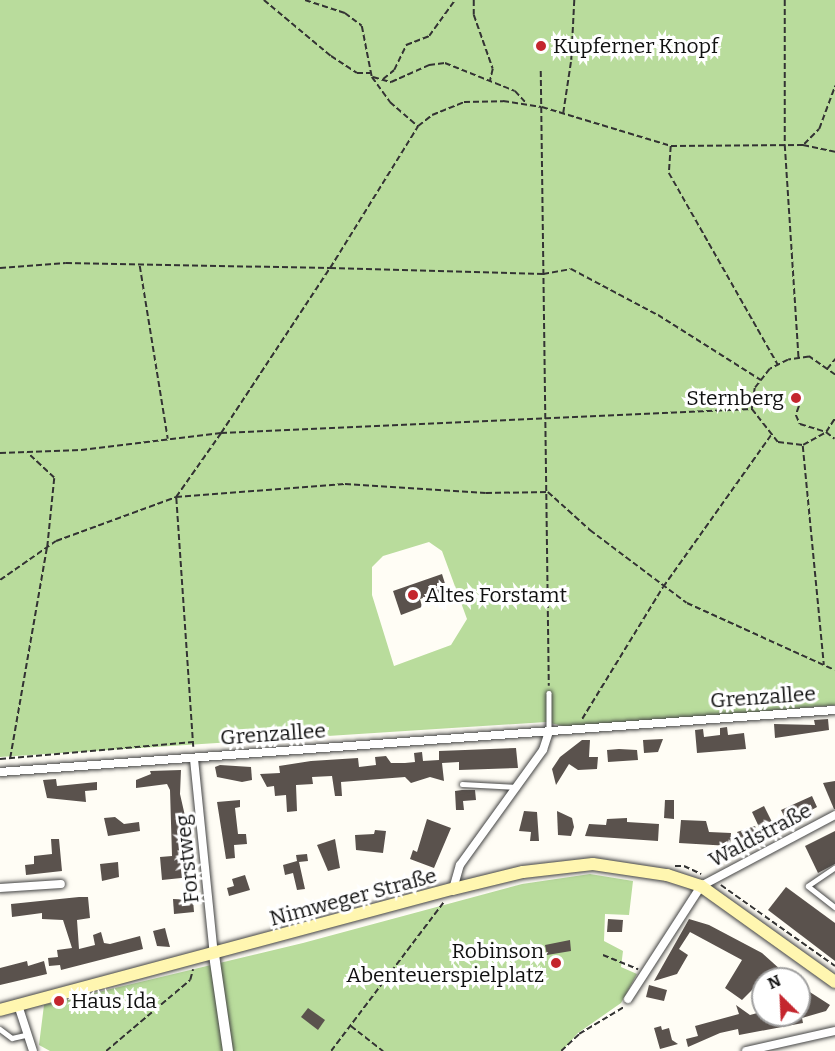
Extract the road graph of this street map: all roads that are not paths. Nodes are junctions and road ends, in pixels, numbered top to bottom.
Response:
1 (549, 693) road end
2 (835, 710) edge
3 (549, 731) junction
4 (194, 759) junction
5 (0, 772) edge
6 (462, 784) dead end
7 (517, 787) junction
8 (835, 815) edge
9 (835, 868) edge
10 (61, 884) dead end
11 (701, 886) junction
12 (0, 888) edge
13 (453, 889) junction
14 (835, 907) edge
15 (214, 955) junction
16 (835, 982) edge
17 (628, 999) road end
18 (18, 1005) junction
19 (0, 1010) edge
20 (0, 1029) edge
21 (835, 1031) edge
22 (25, 1035) junction
23 (33, 1051) edge
24 (228, 1051) edge
25 (746, 1051) edge

1 - 3 lane
2 - 3 street, Grenzallee
3 - 4 street, Grenzallee
3 - 7 street
4 - 5 street, Grenzallee
4 - 15 street, Forstweg
6 - 7 lane
7 - 13 street
8 - 11 street, Waldstraße
9 - 14 lane
10 - 12 street
11 - 13 main road, Nimweger Straße
11 - 16 main road, Nimweger Straße
11 - 17 street
13 - 15 main road, Nimweger Straße
15 - 18 main road, Nimweger Straße
15 - 24 street
18 - 19 main road, Nimweger Straße
18 - 22 street
20 - 22 lane
21 - 25 street
22 - 23 street

